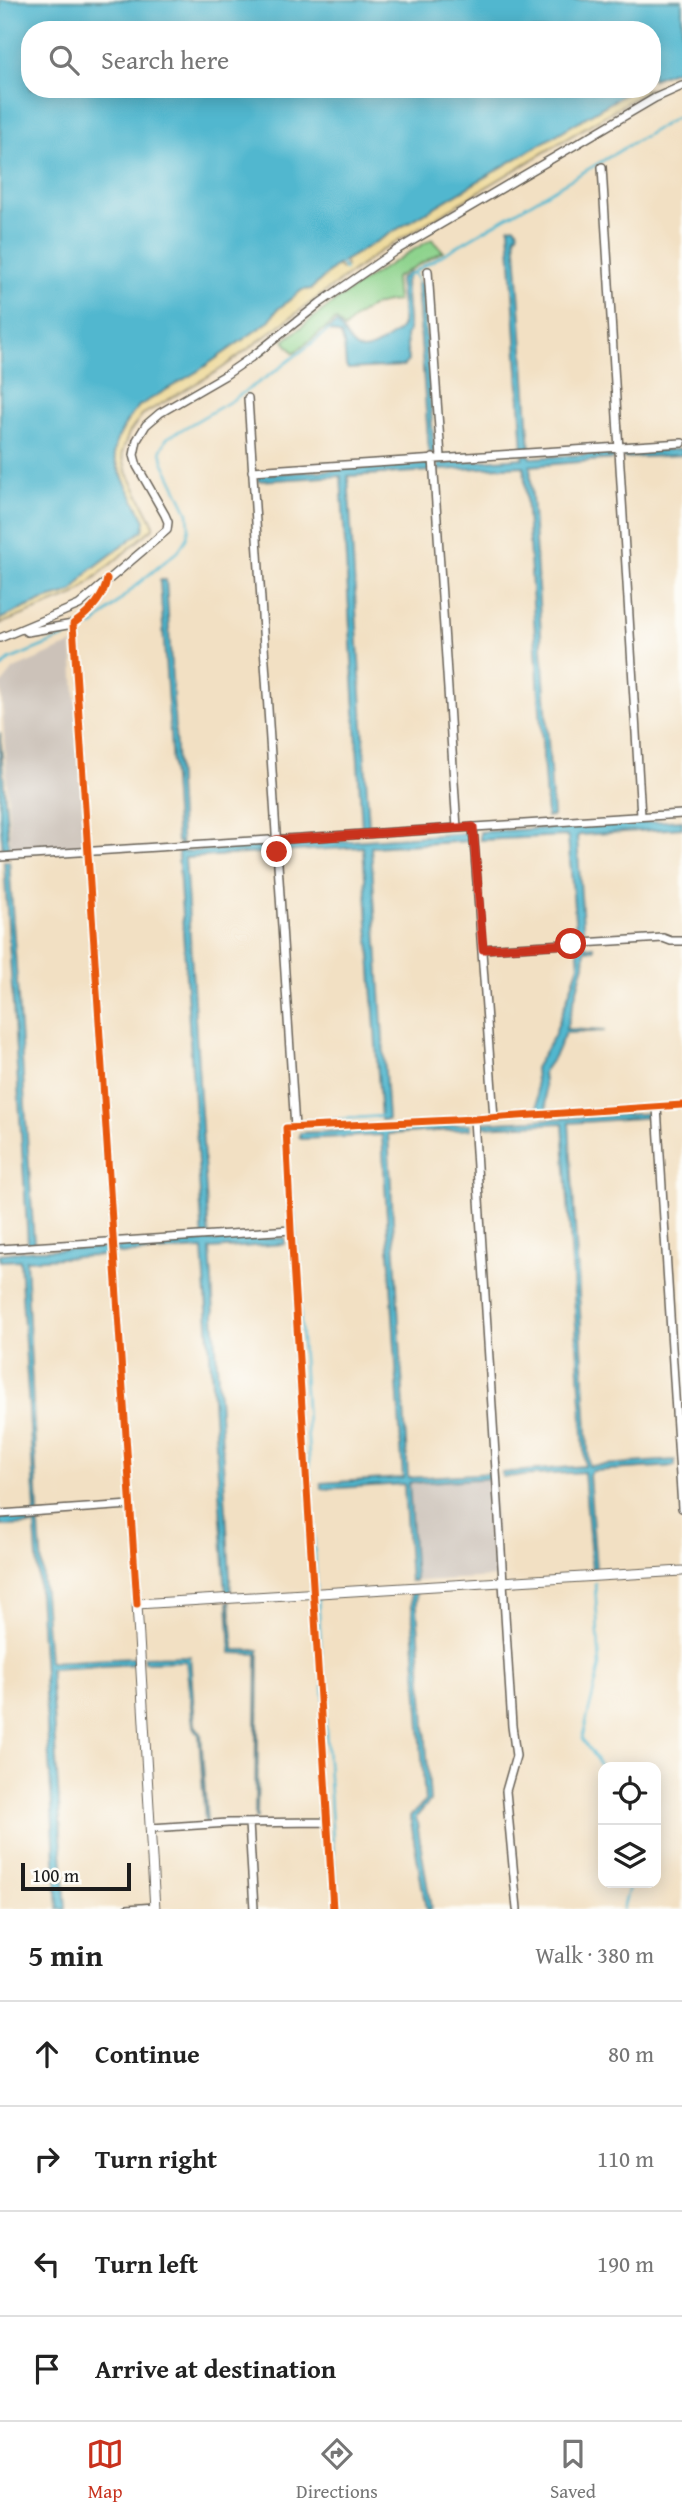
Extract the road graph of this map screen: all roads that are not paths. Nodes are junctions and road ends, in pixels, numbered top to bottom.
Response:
1 (682, 86) edge
2 (661, 95) edge
3 (655, 98) edge
4 (602, 167) dead end
5 (428, 271) dead end
6 (248, 398) dead end
7 (682, 443) edge
8 (618, 446) junction
9 (433, 461) junction
10 (253, 471) junction
11 (107, 579) junction
12 (73, 626) junction
13 (23, 629) junction
14 (0, 638) edge
15 (682, 814) edge
16 (641, 816) junction
17 (457, 828) junction
18 (474, 833) junction
19 (276, 846) junction
20 (88, 851) junction
21 (4, 857) edge
22 (682, 941) edge
23 (483, 949) junction
24 (682, 1105) edge
25 (657, 1107) junction
26 (494, 1118) junction
27 (474, 1119) junction
28 (295, 1128) junction
29 (291, 1230) junction
30 (115, 1248) junction
31 (0, 1249) edge
32 (130, 1505) junction
33 (682, 1508) edge
34 (0, 1514) edge
35 (682, 1571) edge
36 (503, 1581) junction
37 (313, 1593) junction
38 (137, 1604) junction
39 (328, 1822) junction
40 (249, 1823) junction
41 (151, 1828) junction
42 (155, 1908) edge
43 (127, 1909) edge
44 (254, 1909) edge
45 (333, 1909) edge
46 (517, 1909) edge

1 - 2 street
3 - 11 street
4 - 8 street
5 - 9 street
6 - 10 street
7 - 8 street
8 - 9 street
8 - 16 street
9 - 10 street
9 - 17 street
10 - 19 street
11 - 12 street
11 - 13 street
12 - 13 street
12 - 20 street
13 - 14 street
15 - 16 street
16 - 18 street
17 - 18 street
17 - 19 street
18 - 23 street
19 - 20 street
19 - 28 street
20 - 21 street
20 - 30 street
22 - 23 street
23 - 26 street
24 - 25 street
25 - 26 street
25 - 33 street
26 - 27 street
27 - 28 street
27 - 36 street
28 - 29 street
29 - 30 street
29 - 37 street
30 - 31 street
30 - 32 street
32 - 34 street
32 - 38 street
35 - 36 street
36 - 37 street
36 - 46 street
37 - 38 street
37 - 39 street
38 - 41 street
39 - 40 street
39 - 45 street
40 - 41 street
40 - 44 street
41 - 42 street
42 - 43 street

